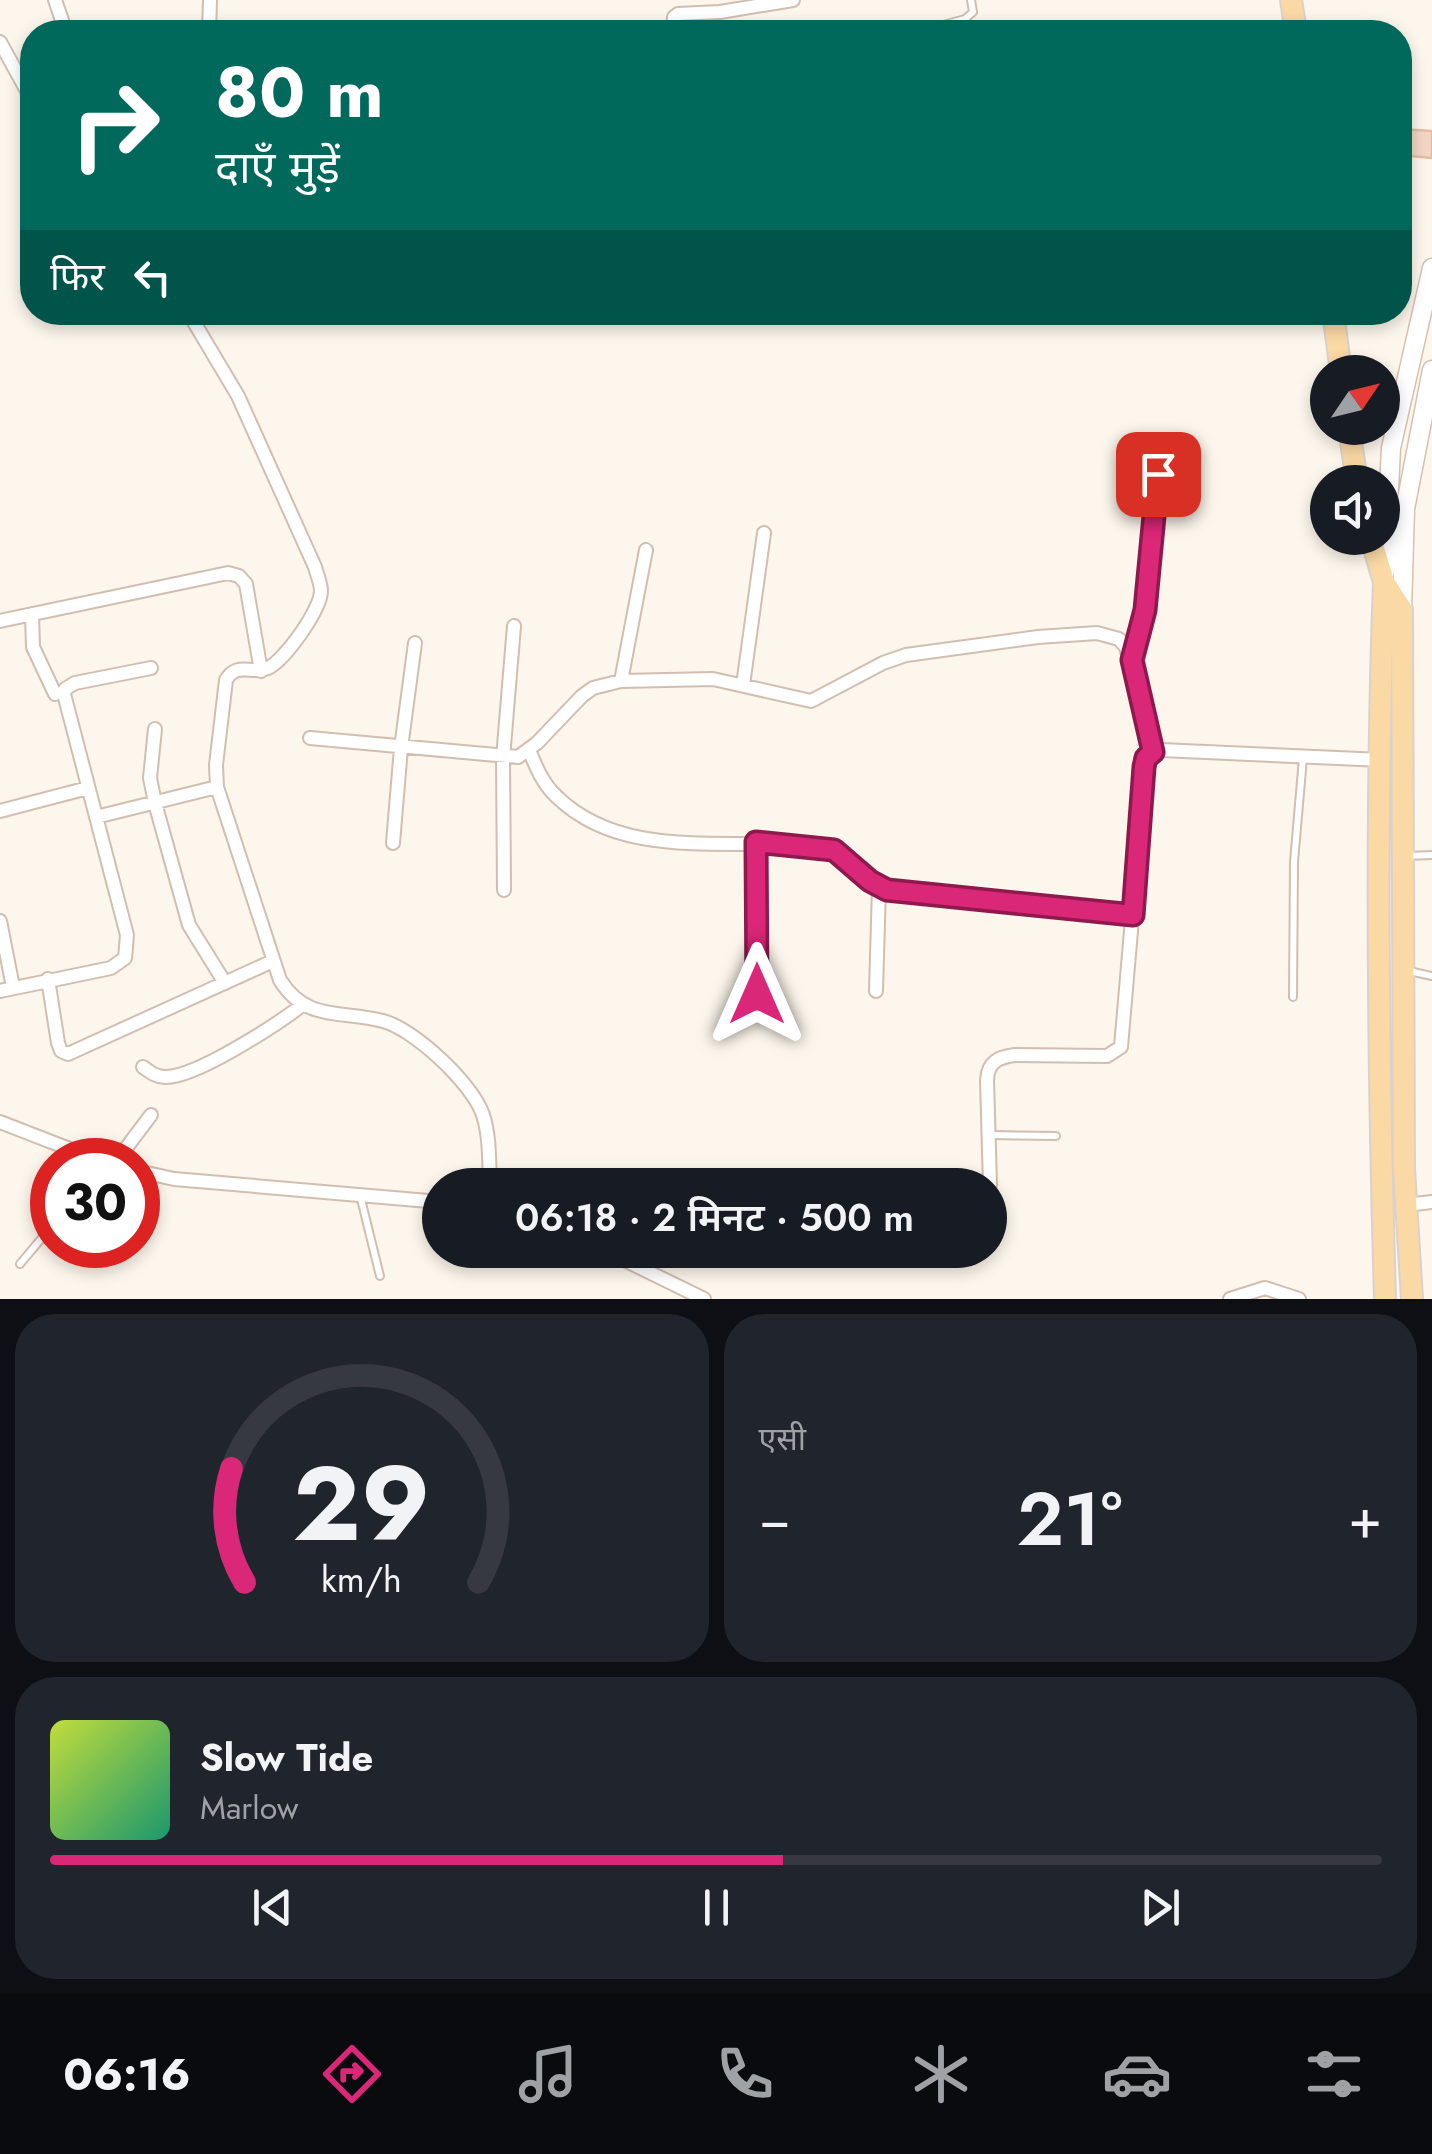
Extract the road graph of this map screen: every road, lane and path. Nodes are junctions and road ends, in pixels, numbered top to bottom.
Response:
1 (794, 0) edge
2 (674, 20) edge
3 (0, 42) edge
4 (18, 76) joint
5 (20, 79) edge
6 (1432, 268) edge
7 (1429, 296) edge
8 (196, 325) edge
9 (1335, 325) edge
10 (1339, 355) edge
11 (1432, 370) edge
12 (1158, 474) dead end
13 (764, 533) dead end
14 (646, 550) dead end
15 (1376, 555) edge
16 (1384, 582) junction
17 (1402, 610) junction
18 (32, 614) junction
19 (0, 621) edge
20 (514, 626) dead end
21 (416, 643) dead end
22 (1132, 660) junction
23 (151, 668) dead end
24 (260, 671) junction
25 (620, 680) junction
26 (743, 686) junction
27 (56, 694) dead end
28 (155, 729) dead end
29 (310, 738) dead end
30 (401, 748) junction
31 (529, 750) junction
32 (1153, 752) junction
33 (1304, 756) junction
34 (503, 758) junction
35 (1382, 760) junction
36 (217, 787) junction
37 (88, 788) junction
38 (155, 803) junction
39 (0, 811) edge
40 (96, 818) junction
41 (756, 842) junction
42 (392, 843) dead end
43 (1401, 856) junction
44 (1432, 856) edge
45 (879, 887) junction
46 (504, 890) dead end
47 (1133, 915) junction
48 (0, 921) edge
49 (274, 961) junction
50 (1403, 970) junction
51 (1432, 976) edge
52 (48, 979) junction
53 (225, 983) junction
54 (7, 989) edge
55 (876, 991) dead end
56 (757, 994) dead end
57 (1292, 997) dead end
58 (301, 1006) junction
59 (143, 1067) dead end
60 (151, 1114) dead end
61 (0, 1122) edge
62 (988, 1134) junction
63 (1056, 1136) dead end
64 (41, 1138) edge
65 (133, 1138) edge
66 (488, 1168) edge
67 (989, 1168) edge
68 (160, 1176) edge
69 (359, 1194) junction
70 (422, 1200) edge
71 (1432, 1202) edge
72 (1406, 1205) junction
73 (30, 1252) edge
74 (20, 1264) dead end
75 (641, 1268) edge
76 (380, 1276) dead end
77 (704, 1299) edge
78 (1230, 1299) edge
79 (1299, 1299) edge
80 (1385, 1299) edge
81 (1412, 1299) edge

1 - 2 street
3 - 4 street
4 - 5 street
6 - 7 street
7 - 16 street
8 - 24 street
9 - 10 main road
11 - 17 street
12 - 22 street
13 - 26 street
14 - 25 street
15 - 16 main road
16 - 17 main road
16 - 35 main road
17 - 43 main road
18 - 19 street
18 - 24 street
18 - 27 street
20 - 34 street
21 - 30 street
22 - 26 street
22 - 32 street
23 - 37 street
24 - 36 street
25 - 26 street
25 - 31 street
28 - 38 street
29 - 30 street
30 - 34 street
30 - 42 street
31 - 34 street
31 - 41 street
32 - 33 street
32 - 47 street
33 - 35 street
33 - 57 lane
34 - 46 street
35 - 80 main road
36 - 38 street
36 - 49 street
37 - 39 street
37 - 40 street
38 - 40 street
38 - 53 street
40 - 52 street
41 - 45 street
41 - 56 street
43 - 44 lane
43 - 50 main road
45 - 47 street
45 - 55 street
47 - 62 street
48 - 54 street
49 - 53 street
49 - 58 street
50 - 51 lane
50 - 72 main road
52 - 53 street
52 - 54 street
58 - 59 street
58 - 66 street
60 - 65 street
61 - 64 street
62 - 63 lane
62 - 67 street
68 - 69 street
69 - 70 street
69 - 76 lane
71 - 72 street
72 - 81 main road
73 - 74 lane
75 - 77 street
78 - 79 street

